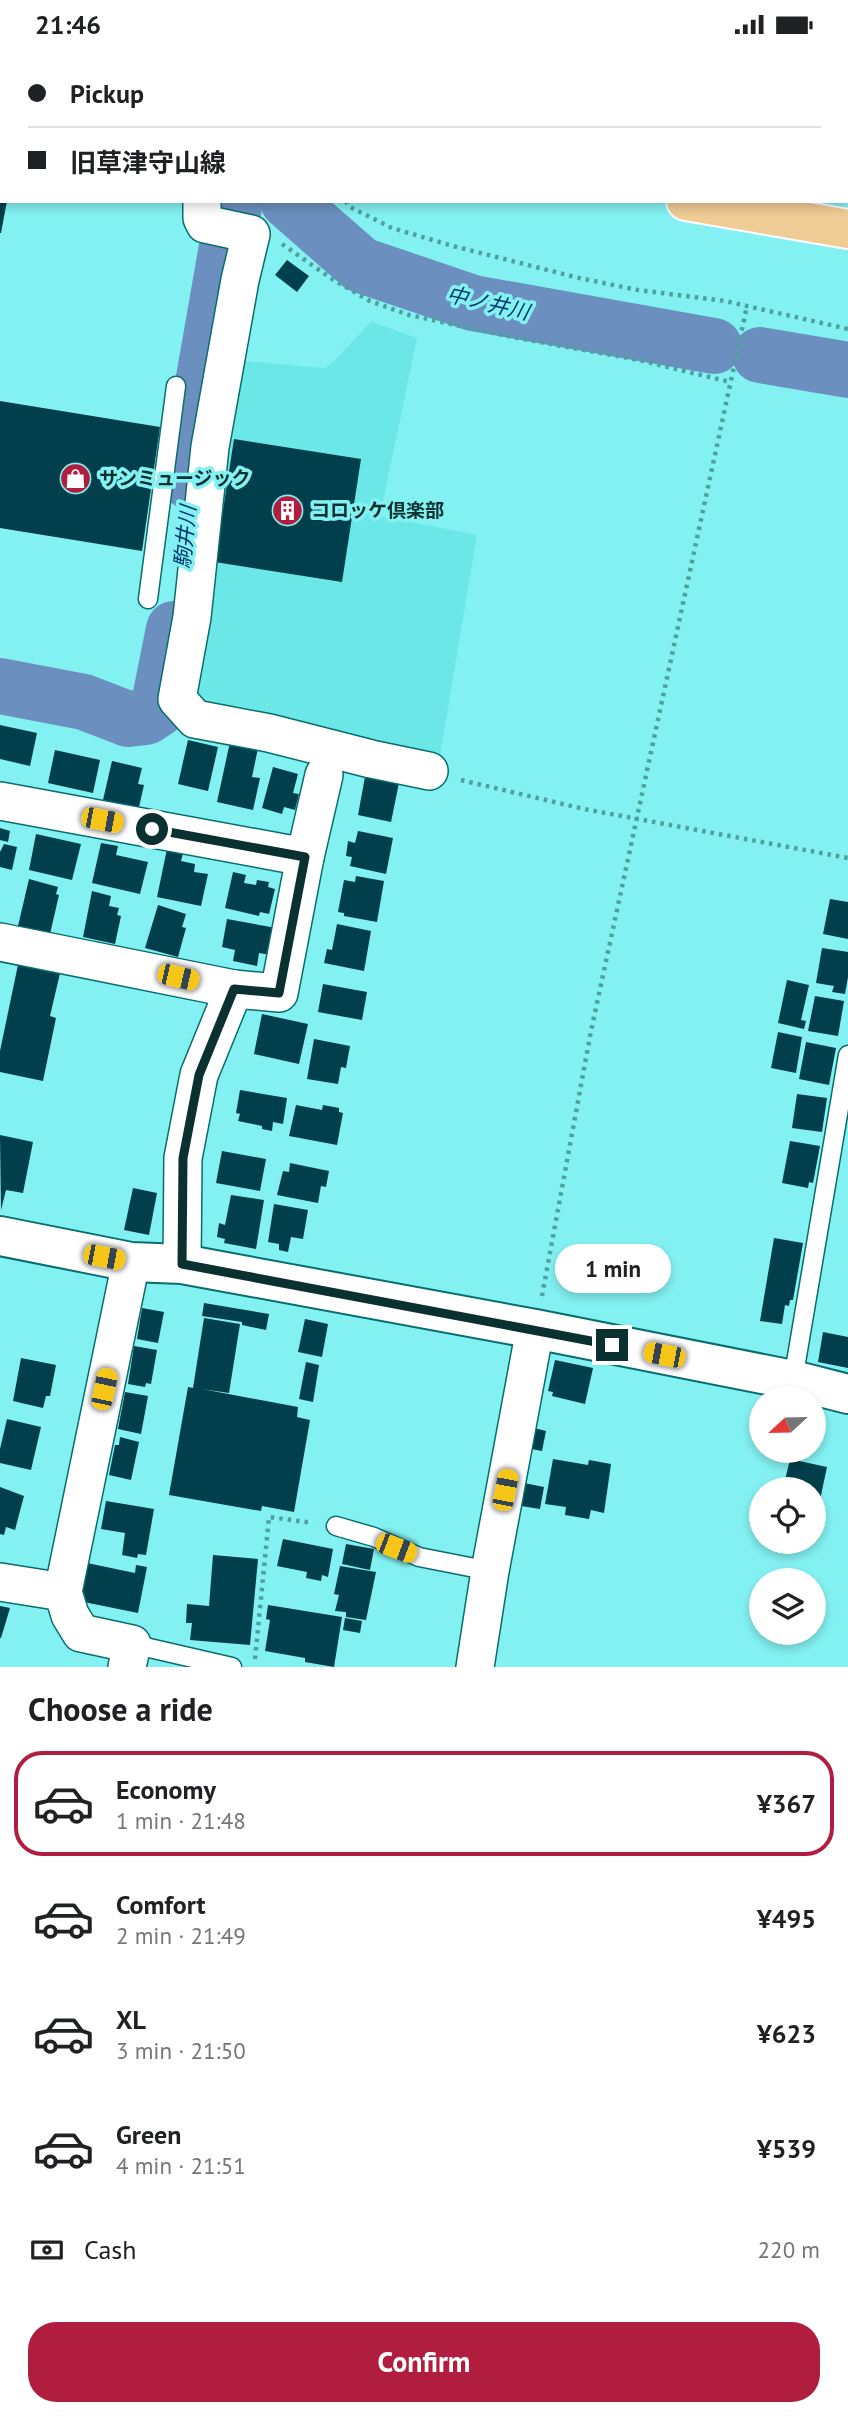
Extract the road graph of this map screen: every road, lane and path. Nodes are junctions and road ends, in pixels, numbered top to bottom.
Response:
1 (347, 203) edge
2 (698, 203) edge
3 (229, 224) edge
4 (848, 229) edge
5 (747, 306) junction
6 (848, 329) edge
7 (730, 382) junction
8 (176, 386) dead end
9 (148, 599) dead end
10 (429, 771) joint
11 (324, 775) dead end
12 (0, 801) edge
13 (638, 819) junction
14 (305, 857) junction
15 (848, 858) edge
16 (0, 942) edge
17 (234, 989) junction
18 (848, 1055) edge
19 (0, 1236) edge
20 (131, 1262) junction
21 (182, 1264) junction
22 (535, 1329) junction
23 (793, 1380) junction
24 (848, 1394) edge
25 (337, 1526) joint
26 (490, 1571) junction
27 (0, 1582) edge
28 (63, 1592) junction
29 (129, 1656) edge
30 (232, 1667) edge
31 (253, 1667) edge
32 (475, 1667) edge

1 - 5 path
2 - 4 main road
3 - 7 path
3 - 10 street
5 - 6 path
5 - 7 path
7 - 13 path
8 - 9 lane
10 - 13 path
11 - 14 street
12 - 14 street
13 - 15 path
13 - 22 path
14 - 17 street
16 - 17 street
17 - 21 street
18 - 23 lane
19 - 20 street
20 - 21 street
20 - 28 street
21 - 22 street
22 - 23 street
22 - 26 street
23 - 24 street
25 - 26 lane
25 - 31 path
26 - 32 street
27 - 28 street
28 - 29 street
29 - 30 lane

